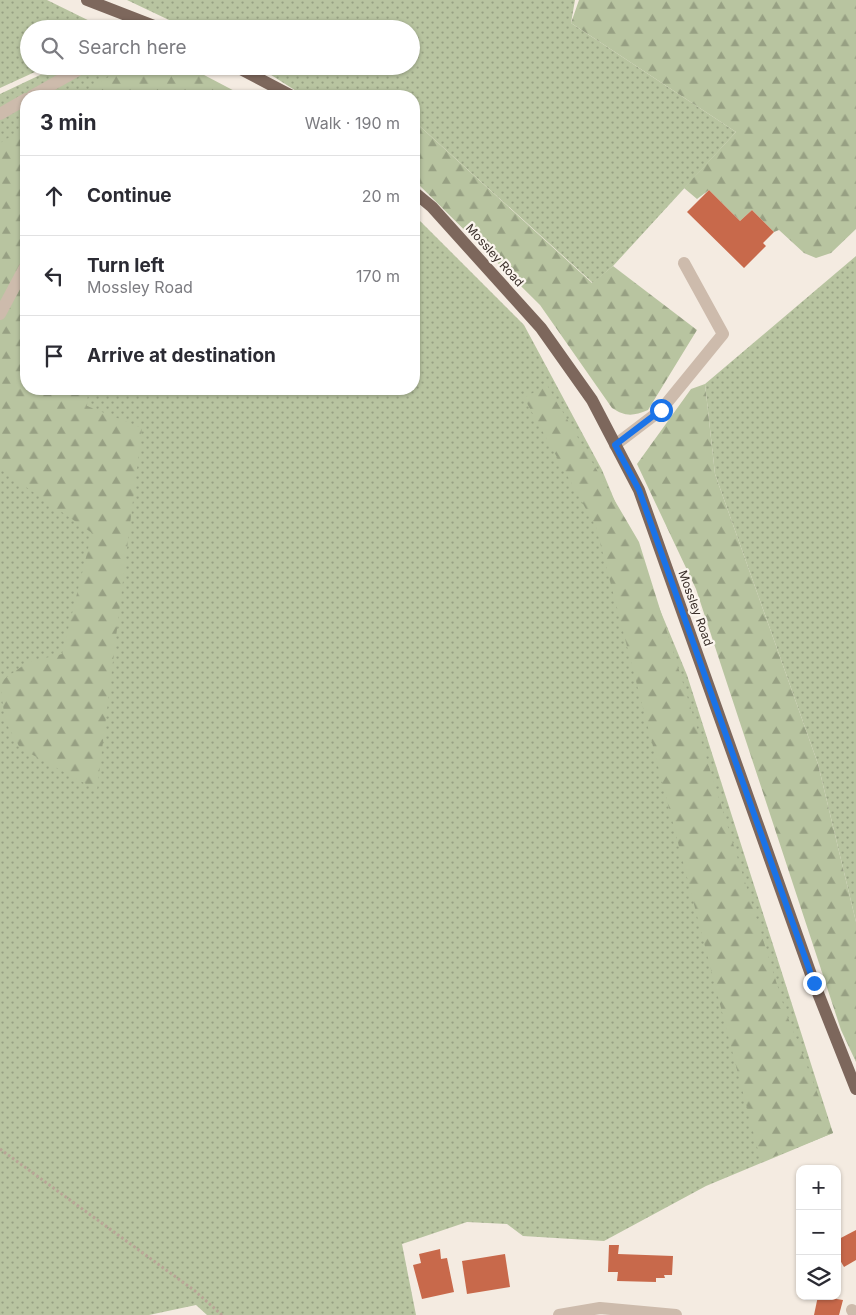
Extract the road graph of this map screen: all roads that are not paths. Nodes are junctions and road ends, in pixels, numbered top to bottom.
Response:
1 (87, 0) edge
2 (136, 20) edge
3 (68, 75) edge
4 (252, 75) edge
5 (42, 90) edge
6 (281, 90) edge
7 (20, 102) edge
8 (0, 114) edge
9 (420, 197) edge
10 (684, 263) dead end
11 (20, 276) edge
12 (0, 314) edge
13 (615, 445) junction
14 (856, 1089) edge
15 (559, 1315) edge
16 (676, 1315) edge

1 - 2 main road
3 - 5 street
4 - 6 main road
7 - 8 street
9 - 13 main road, Mossley Road
10 - 13 street
11 - 12 street
13 - 14 main road, Mossley Road
15 - 16 street

